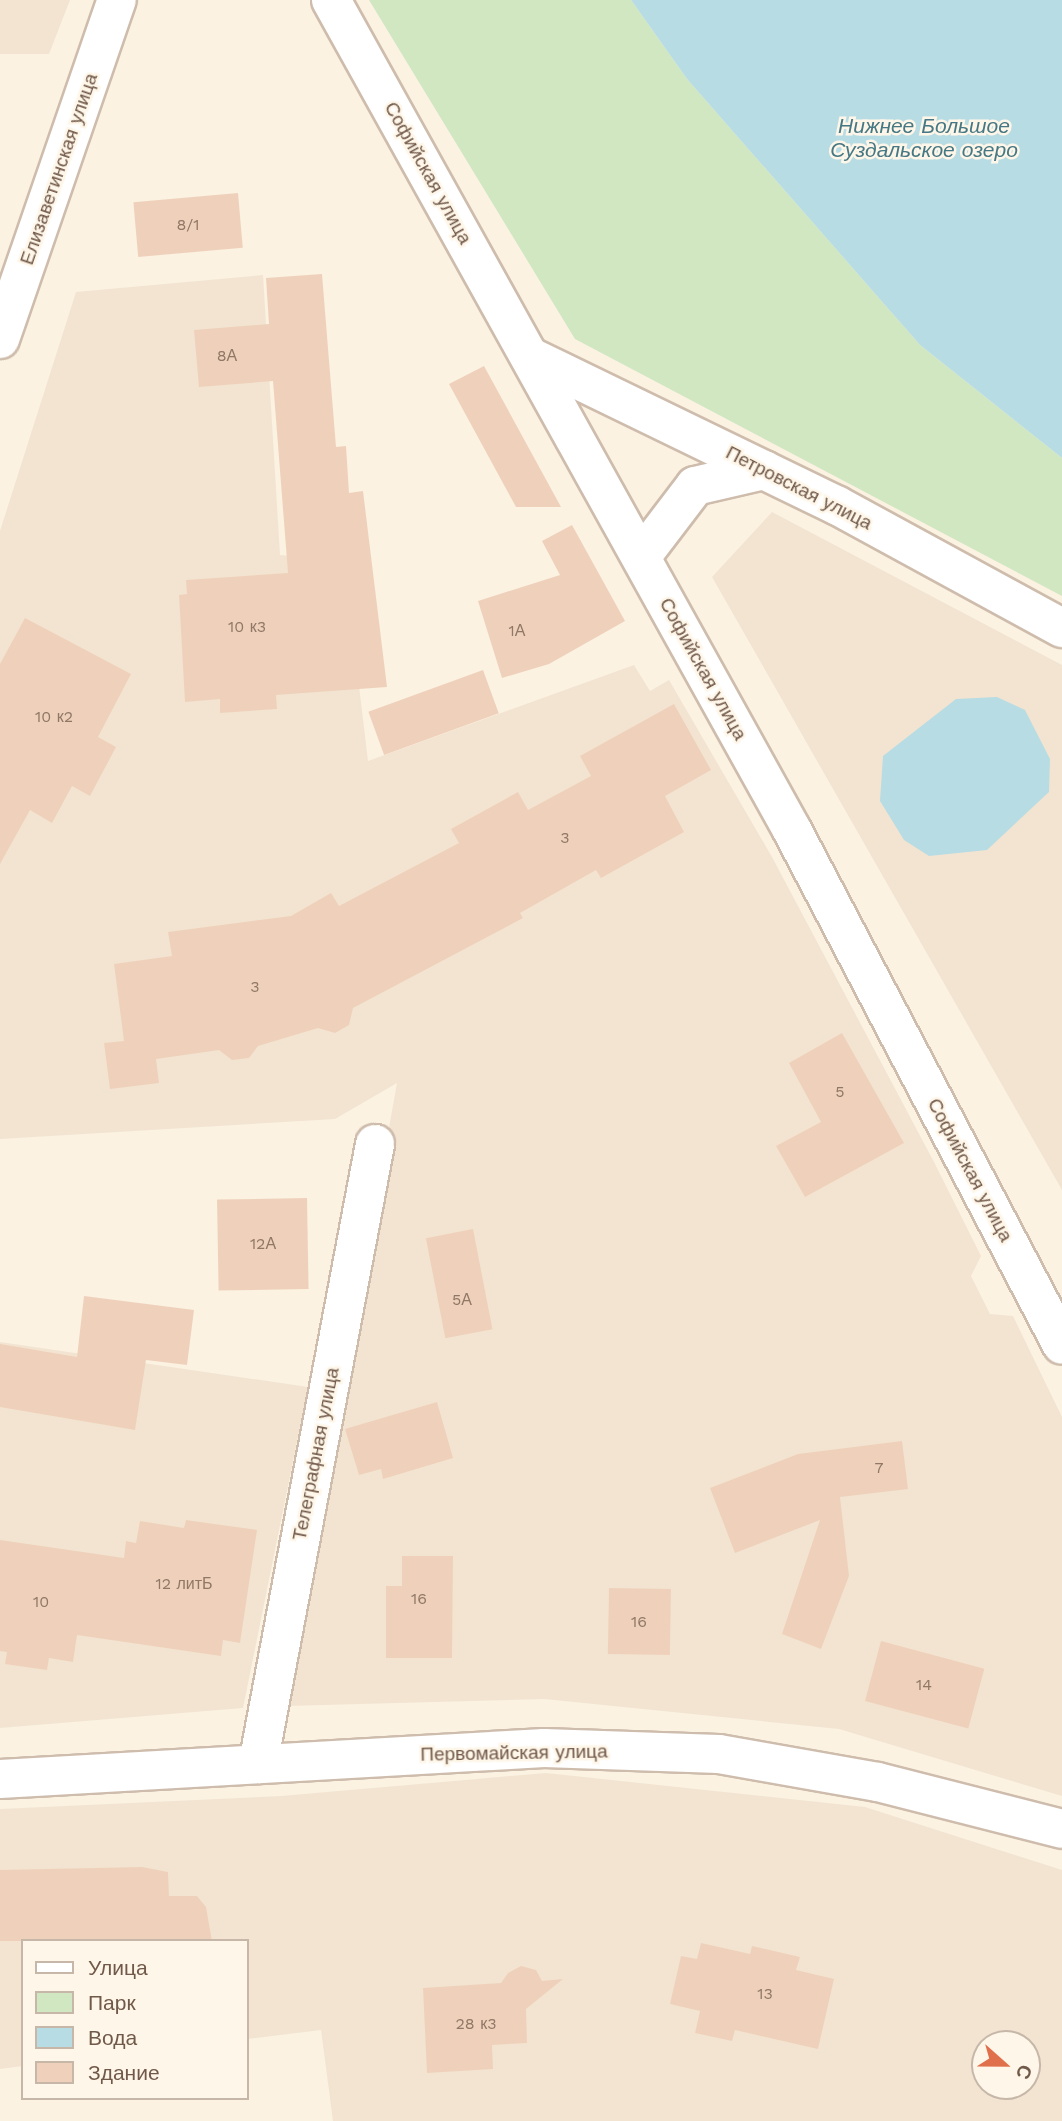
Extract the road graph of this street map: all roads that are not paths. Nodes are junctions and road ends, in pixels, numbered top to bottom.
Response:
1 (117, 0) edge
2 (331, 0) edge
3 (0, 338) edge
4 (531, 357) junction
5 (764, 470) junction
6 (641, 557) junction
7 (1062, 628) edge
8 (374, 1144) dead end
9 (1062, 1346) edge
10 (258, 1764) junction
11 (0, 1779) edge
12 (1062, 1829) edge

1 - 3 street, Елизаветинская улица
2 - 4 street, Софийская улица
4 - 5 street, Петровская улица
4 - 6 street, Софийская улица
5 - 6 street
5 - 7 street, Петровская улица
6 - 9 street, Софийская улица
8 - 10 street, Телеграфная улица
10 - 11 street, Первомайская улица
10 - 12 street, Первомайская улица

